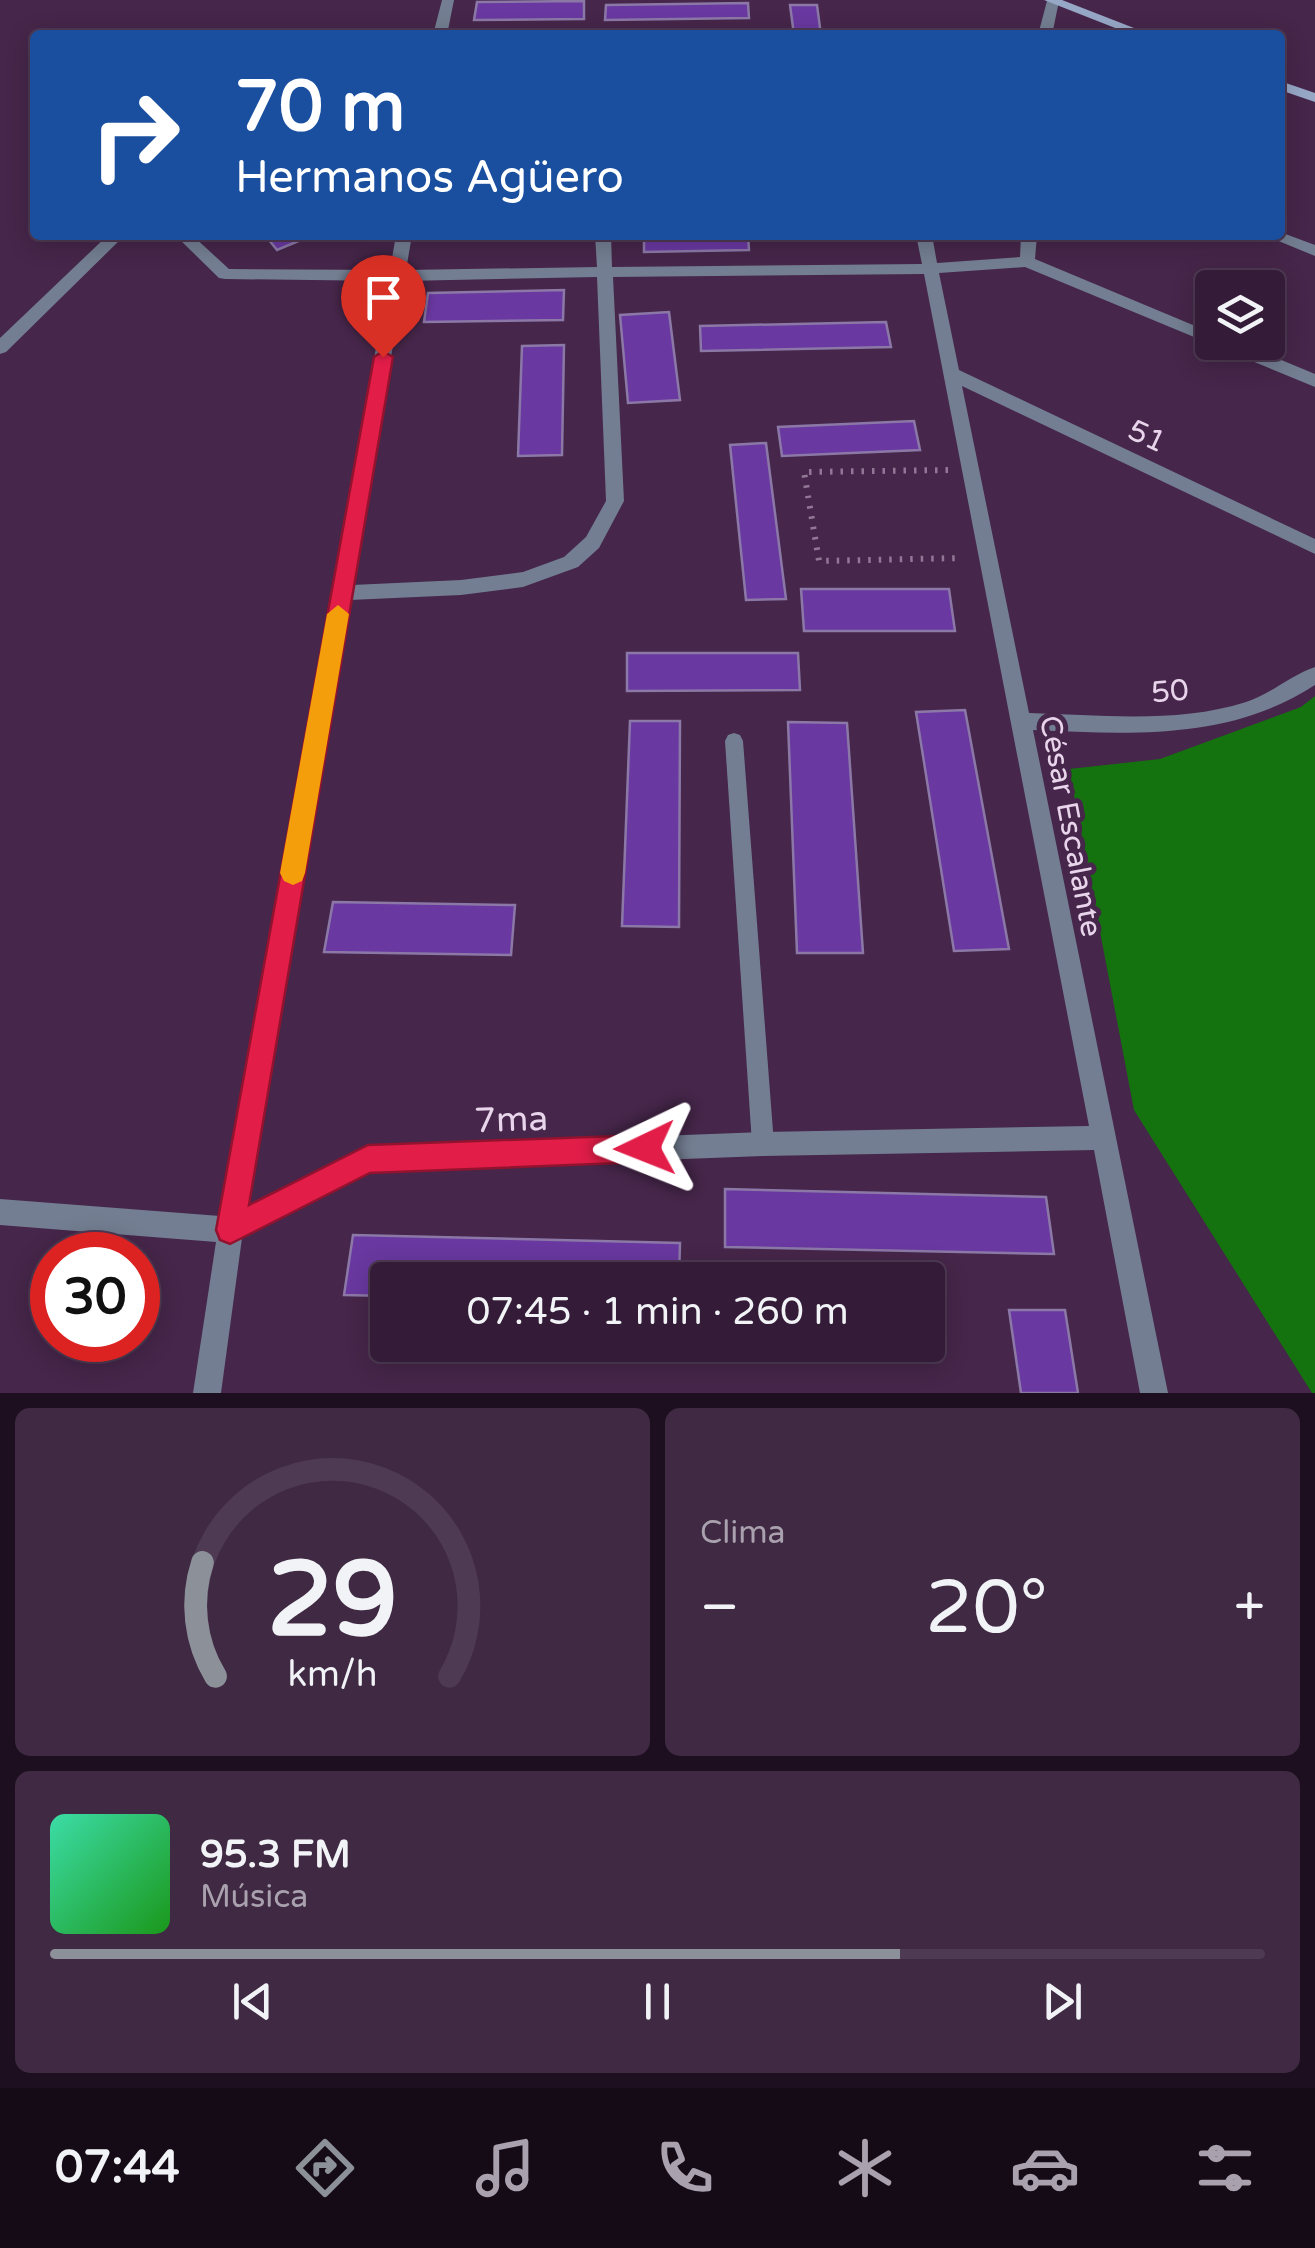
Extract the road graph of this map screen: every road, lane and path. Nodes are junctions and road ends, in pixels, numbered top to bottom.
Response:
1 (448, 0) edge
2 (1051, 0) edge
3 (441, 30) edge
4 (1046, 30) edge
5 (1132, 30) edge
6 (1285, 87) edge
7 (1315, 98) edge
8 (112, 240) edge
9 (189, 240) edge
10 (403, 240) edge
11 (603, 240) edge
12 (925, 240) edge
13 (1028, 240) edge
14 (1285, 240) edge
15 (1315, 251) edge
16 (1026, 262) junction
17 (931, 271) junction
18 (605, 272) junction
19 (397, 279) junction
20 (1195, 332) edge
21 (0, 348) edge
22 (1263, 360) edge
23 (955, 376) junction
24 (1315, 382) edge
25 (972, 470) junction
26 (1315, 547) edge
27 (989, 557) junction
28 (342, 593) junction
29 (1315, 675) edge
30 (1019, 721) junction
31 (734, 741) dead end
32 (1102, 1138) junction
33 (763, 1144) junction
34 (0, 1212) edge
35 (230, 1230) junction
36 (207, 1393) edge
37 (1154, 1393) edge

1 - 3 street
2 - 4 street
2 - 5 street
6 - 7 street
8 - 21 street
9 - 19 street
10 - 19 street
11 - 18 street
12 - 17 street, César Escalante
13 - 16 street
14 - 15 street
16 - 17 street
16 - 20 street
17 - 18 street
17 - 23 street, César Escalante
18 - 19 street
18 - 28 street
19 - 28 street
22 - 24 street
23 - 25 street, César Escalante
23 - 26 street, 51
25 - 27 street, César Escalante
25 - 27 path
27 - 30 street, César Escalante
28 - 35 street
29 - 30 street, 50
30 - 32 street, César Escalante
31 - 33 lane
32 - 33 street, 7ma
32 - 37 street, César Escalante
33 - 35 street, 7ma
34 - 35 street
35 - 36 street

